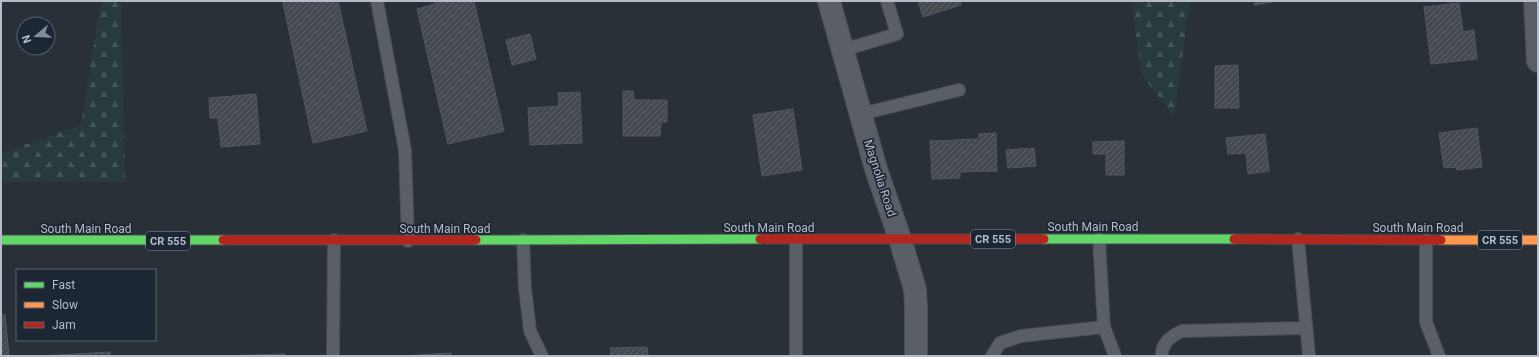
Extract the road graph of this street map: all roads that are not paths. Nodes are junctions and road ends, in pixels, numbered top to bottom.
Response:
1 (377, 1) edge
2 (829, 1) edge
3 (887, 1) edge
4 (1535, 1) edge
5 (843, 50) junction
6 (1538, 62) edge
7 (958, 90) dead end
8 (861, 114) junction
9 (900, 239) junction
10 (1099, 239) junction
11 (1298, 239) junction
12 (1, 240) edge
13 (334, 240) junction
14 (523, 240) junction
15 (796, 240) junction
16 (1426, 240) junction
17 (1538, 240) edge
18 (408, 241) junction
19 (1104, 327) junction
20 (1306, 328) junction
21 (332, 356) edge
22 (542, 356) edge
23 (796, 356) edge
24 (916, 356) edge
25 (992, 356) edge
26 (1115, 356) edge
27 (1162, 356) edge
28 (1309, 356) edge
29 (1438, 356) edge

1 - 18 lane
2 - 5 street, Magnolia Road
3 - 5 lane
4 - 6 street
5 - 8 street, Magnolia Road
7 - 8 lane
8 - 9 street, Magnolia Road
9 - 10 main road, South Main Road / CR 555
9 - 15 main road, South Main Road / CR 555
9 - 24 street, Magnolia Road
10 - 11 main road, South Main Road / CR 555
10 - 19 lane
11 - 16 main road, South Main Road / CR 555
11 - 20 lane
12 - 13 main road, South Main Road / CR 555
13 - 18 main road, South Main Road / CR 555
13 - 21 lane
14 - 15 main road, South Main Road / CR 555
14 - 18 main road, South Main Road / CR 555
14 - 22 lane
15 - 23 lane
16 - 17 main road, South Main Road / CR 555
16 - 29 lane
19 - 25 lane
19 - 26 lane
20 - 27 lane
20 - 28 lane

